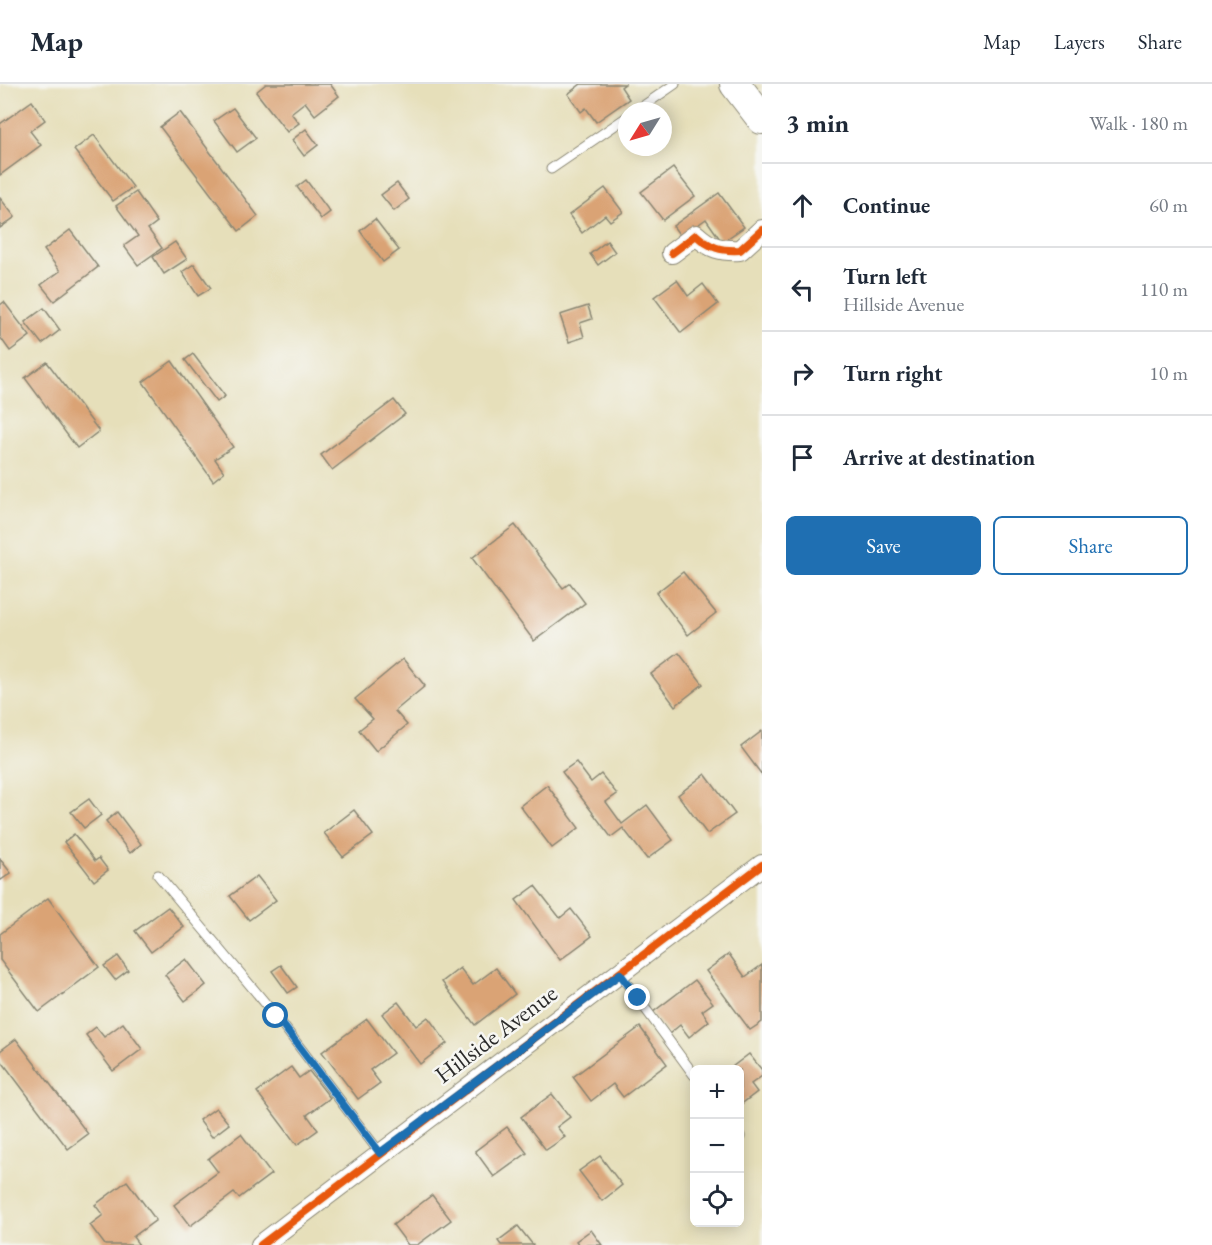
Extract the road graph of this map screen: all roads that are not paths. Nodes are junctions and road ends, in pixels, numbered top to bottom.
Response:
1 (675, 84) edge
2 (735, 84) edge
3 (649, 102) edge
4 (762, 120) edge
5 (618, 123) edge
6 (551, 169) dead end
7 (762, 230) edge
8 (672, 253) dead end
9 (762, 865) edge
10 (158, 875) dead end
11 (620, 974) junction
12 (690, 1070) edge
13 (380, 1153) junction
14 (261, 1245) edge

1 - 3 lane
2 - 4 main road
5 - 6 lane
7 - 8 street
9 - 11 street, Hillside Avenue
10 - 13 lane
11 - 12 lane
11 - 13 street, Hillside Avenue
13 - 14 street, Hillside Avenue

